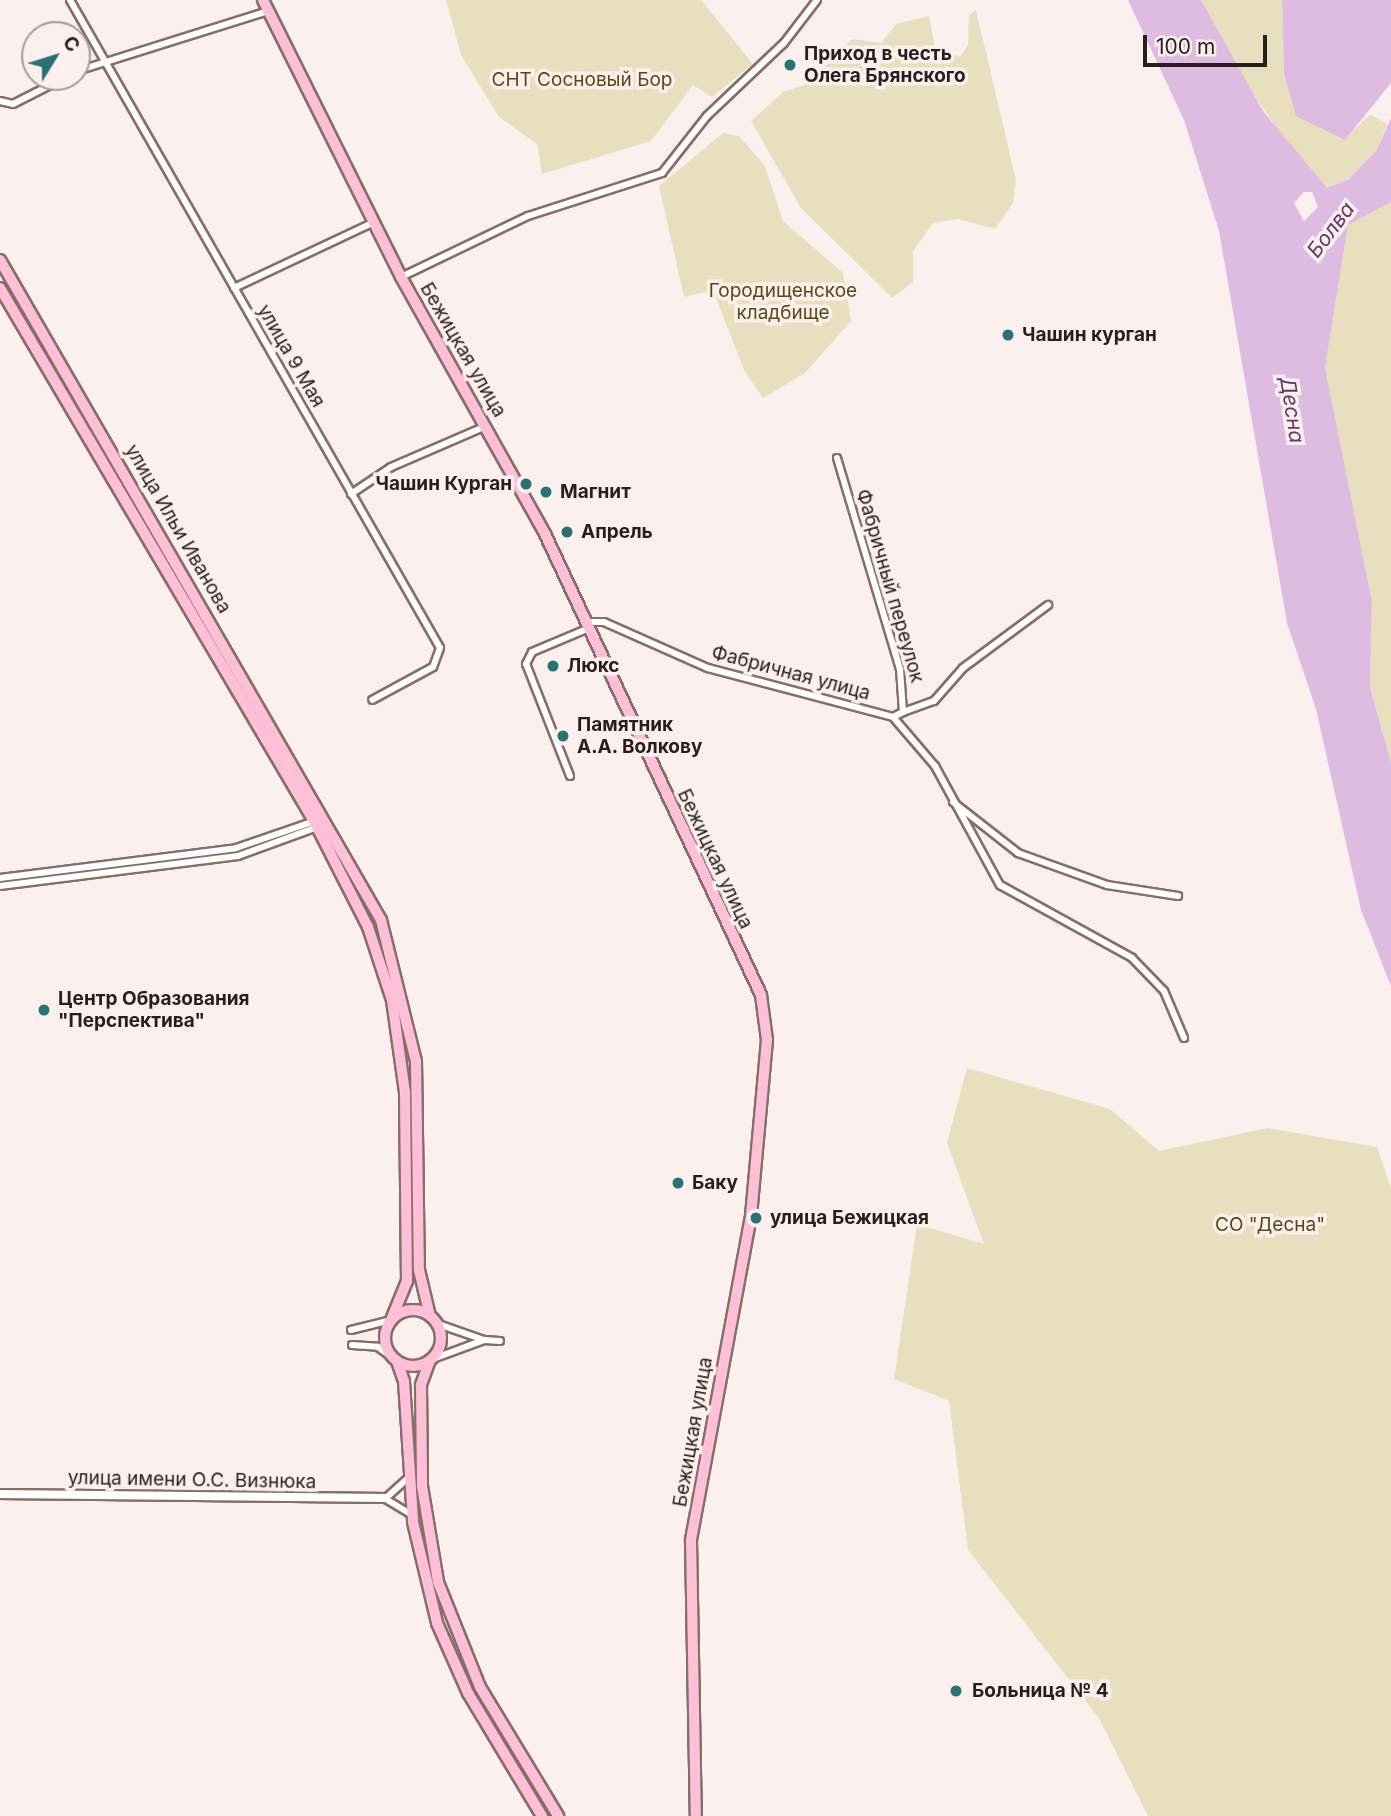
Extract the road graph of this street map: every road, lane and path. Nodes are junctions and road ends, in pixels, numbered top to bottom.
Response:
1 (69, 0) edge
2 (817, 0) edge
3 (266, 5) edge
4 (105, 58) junction
5 (91, 64) edge
6 (38, 91) edge
7 (0, 101) edge
8 (372, 223) junction
9 (0, 260) edge
10 (401, 277) junction
11 (0, 288) edge
12 (234, 288) junction
13 (486, 426) junction
14 (837, 458) dead end
15 (351, 494) junction
16 (1048, 606) dead end
17 (588, 625) junction
18 (372, 700) dead end
19 (903, 712) junction
20 (894, 717) junction
21 (570, 776) dead end
22 (953, 802) junction
23 (328, 819) junction
24 (315, 824) junction
25 (0, 878) edge
26 (0, 886) edge
27 (1178, 896) dead end
28 (1184, 1038) dead end
29 (391, 1320) junction
30 (434, 1320) junction
31 (351, 1330) dead end
32 (484, 1340) junction
33 (500, 1341) dead end
34 (352, 1345) dead end
35 (430, 1360) junction
36 (397, 1361) junction
37 (408, 1478) junction
38 (0, 1494) edge
39 (384, 1498) junction
40 (412, 1515) junction
41 (542, 1816) edge
42 (558, 1816) edge
43 (696, 1816) edge

1 - 4 street, улица 9 Мая
2 - 10 street
3 - 4 street
3 - 8 main road, Бежицкая улица
4 - 5 street
4 - 12 street, улица 9 Мая
6 - 7 street
8 - 10 main road, Бежицкая улица
8 - 12 street
9 - 23 main road, улица Ильи Иванова
10 - 13 main road, Бежицкая улица
11 - 24 main road, улица Ильи Иванова
12 - 15 street, улица 9 Мая
13 - 15 street
13 - 17 main road, Бежицкая улица
14 - 19 street, Фабричный переулок
15 - 18 street, улица 9 Мая
16 - 19 street
17 - 20 street, Фабричная улица
17 - 21 street
17 - 43 main road, Бежицкая улица
19 - 20 street, Фабричный переулок
20 - 22 street
22 - 27 street
22 - 28 street
23 - 24 street
23 - 30 main road, улица Ильи Иванова
24 - 25 street
24 - 26 street
24 - 29 main road, улица Ильи Иванова
29 - 30 main road
29 - 31 street
29 - 36 main road
30 - 32 street
30 - 35 main road
32 - 33 street
32 - 35 street
34 - 36 street
35 - 36 main road
35 - 42 main road
36 - 37 main road
37 - 39 street
37 - 40 main road
38 - 39 street, улица имени О.С. Визнюка
39 - 40 street
40 - 41 main road

